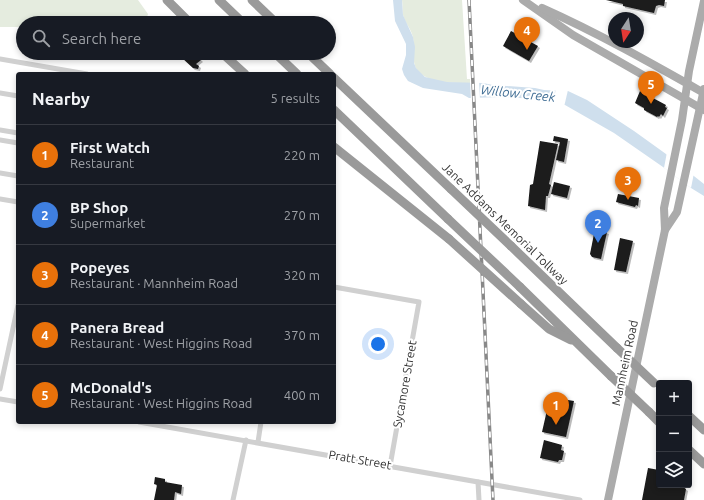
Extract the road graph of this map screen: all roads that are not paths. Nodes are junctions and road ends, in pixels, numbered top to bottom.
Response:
1 (168, 0) edge
2 (219, 0) edge
3 (252, 0) edge
4 (524, 0) edge
5 (704, 1) edge
6 (183, 16) edge
7 (236, 16) edge
8 (269, 16) edge
9 (0, 59) edge
10 (230, 60) edge
11 (282, 60) edge
12 (315, 60) edge
13 (75, 72) edge
14 (243, 72) edge
15 (295, 72) edge
16 (328, 72) edge
17 (336, 80) edge
18 (687, 84) junction
19 (704, 91) edge
20 (0, 93) edge
21 (16, 96) edge
22 (685, 100) junction
23 (702, 109) edge
24 (336, 112) edge
25 (0, 130) edge
26 (16, 133) edge
27 (0, 140) edge
28 (16, 143) edge
29 (336, 149) edge
30 (0, 173) edge
31 (16, 176) edge
32 (0, 198) edge
33 (16, 202) edge
34 (665, 230) junction
35 (336, 287) edge
36 (16, 314) edge
37 (576, 343) junction
38 (656, 384) edge
39 (0, 388) edge
40 (0, 398) edge
41 (16, 402) edge
42 (656, 419) edge
43 (692, 419) edge
44 (151, 424) edge
45 (261, 424) edge
46 (704, 430) edge
47 (246, 440) junction
48 (258, 442) junction
49 (691, 452) edge
50 (704, 464) edge
51 (390, 466) junction
52 (478, 482) junction
53 (233, 500) edge
54 (479, 500) edge
55 (580, 500) edge
56 (608, 500) edge

1 - 6 highway
2 - 7 highway
3 - 8 highway
4 - 18 main road
4 - 22 main road
5 - 18 main road, Mannheim Road
9 - 13 street
10 - 14 highway
11 - 15 highway
12 - 16 highway
17 - 38 highway, Jane Addams Memorial Tollway, bridge
18 - 19 main road
18 - 22 main road, Mannheim Road
19 - 23 main road, Mannheim Road
20 - 21 street
22 - 23 main road
22 - 34 main road, Mannheim Road
23 - 34 main road, Mannheim Road
24 - 37 highway, bridge
25 - 26 street
27 - 28 street
29 - 37 highway, bridge
30 - 31 street
32 - 33 street
34 - 56 main road, Mannheim Road
35 - 51 street, Sycamore Street
36 - 39 street
37 - 42 highway, bridge
40 - 41 street
43 - 46 highway
44 - 47 street, Pratt Street
45 - 48 street
47 - 48 street, Pratt Street
47 - 53 street
48 - 51 street, Pratt Street
49 - 50 highway
51 - 52 street, Pratt Street
52 - 54 street
52 - 55 street, Pratt Street

